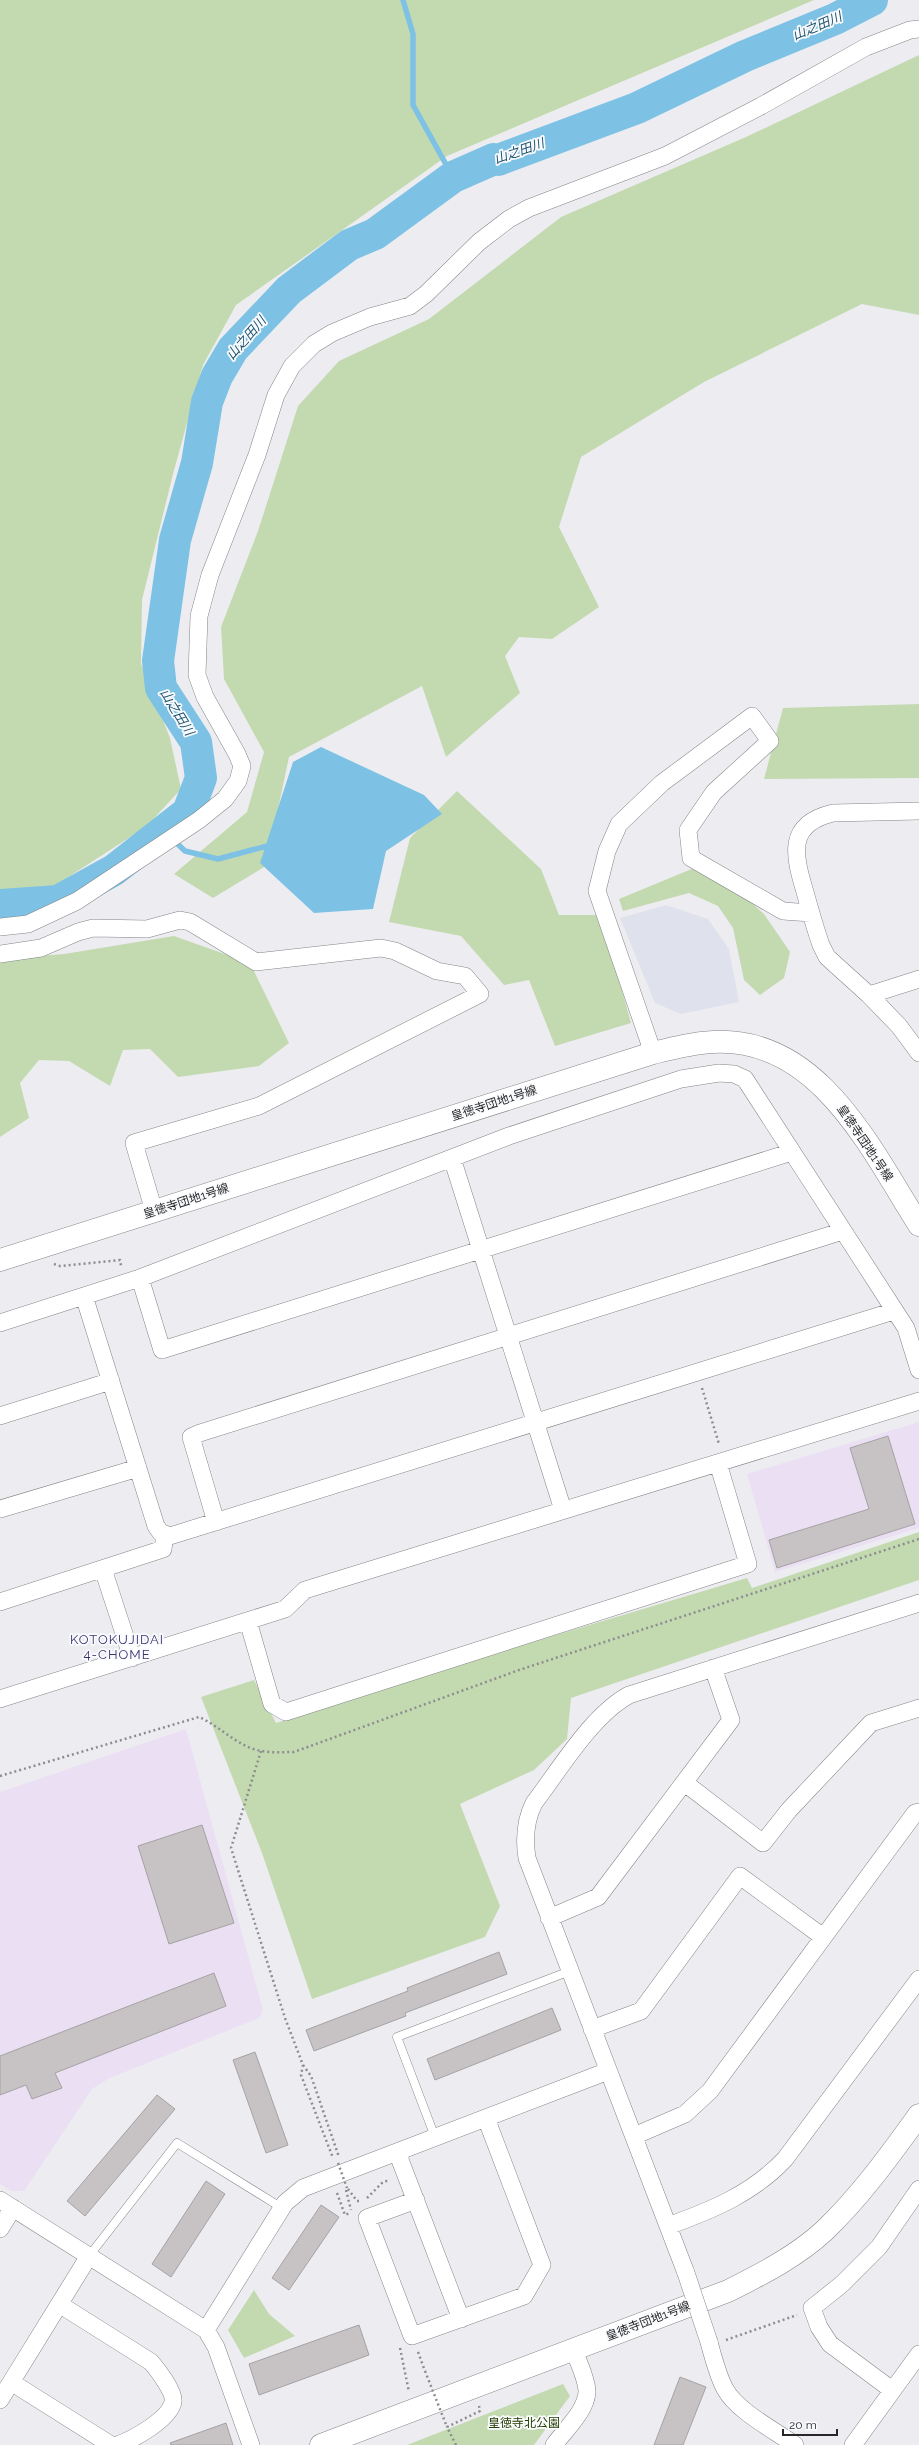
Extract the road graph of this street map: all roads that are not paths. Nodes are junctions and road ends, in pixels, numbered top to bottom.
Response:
1 (919, 29) edge
2 (919, 811) edge
3 (811, 913) junction
4 (0, 927) edge
5 (0, 954) edge
6 (919, 979) edge
7 (869, 995) junction
8 (653, 1053) junction
9 (919, 1053) edge
10 (792, 1152) junction
11 (452, 1158) junction
12 (154, 1211) junction
13 (919, 1225) edge
14 (843, 1230) junction
15 (481, 1250) junction
16 (0, 1260) edge
17 (140, 1278) junction
18 (84, 1296) junction
19 (894, 1310) junction
20 (0, 1323) edge
21 (508, 1336) junction
22 (919, 1370) edge
23 (111, 1381) junction
24 (919, 1401) edge
25 (0, 1416) edge
26 (536, 1422) junction
27 (721, 1462) junction
28 (138, 1468) junction
29 (0, 1510) edge
30 (563, 1510) junction
31 (216, 1522) junction
32 (165, 1534) junction
33 (103, 1569) junction
34 (0, 1602) edge
35 (919, 1603) edge
36 (248, 1621) junction
37 (132, 1658) junction
38 (713, 1668) junction
39 (0, 1699) edge
40 (919, 1708) edge
41 (685, 1783) junction
42 (919, 1812) edge
43 (549, 1918) junction
44 (823, 1938) junction
45 (570, 1971) junction
46 (919, 1978) edge
47 (592, 2029) junction
48 (608, 2070) junction
49 (919, 2115) edge
50 (486, 2118) junction
51 (634, 2136) junction
52 (435, 2137) junction
53 (397, 2152) junction
54 (919, 2190) edge
55 (416, 2200) junction
56 (6, 2204) edge
57 (282, 2208) junction
58 (668, 2226) junction
59 (0, 2229) edge
60 (89, 2256) junction
61 (59, 2304) junction
62 (461, 2319) junction
63 (206, 2330) junction
64 (574, 2350) junction
65 (919, 2354) edge
66 (11, 2382) junction
67 (892, 2390) junction
68 (0, 2400) edge
69 (111, 2445) edge
70 (117, 2445) edge
71 (251, 2445) edge
72 (321, 2445) edge
73 (554, 2445) edge
74 (795, 2445) edge
75 (853, 2445) edge

1 - 4 street
2 - 3 street
3 - 7 street
3 - 8 street
5 - 12 street
6 - 7 street
7 - 9 street
8 - 12 street, 皇徳寺団地1号線
8 - 13 street, 皇徳寺団地1号線
10 - 11 street
10 - 14 street
10 - 15 street
11 - 15 street
11 - 17 street
12 - 16 street, 皇徳寺団地1号線
14 - 19 street
14 - 21 street
15 - 17 street
15 - 21 street
17 - 18 street
18 - 20 street
18 - 23 street
19 - 22 street
19 - 26 street
21 - 26 street
21 - 31 street
23 - 25 street
23 - 28 street
24 - 27 street
26 - 30 street
26 - 31 street
27 - 30 street
27 - 36 street
28 - 29 street
28 - 32 street
30 - 36 street
31 - 32 street
32 - 33 street
33 - 34 street
33 - 37 street
35 - 38 street
36 - 37 street
37 - 39 street
38 - 41 street
38 - 43 street
40 - 41 street
41 - 43 street
42 - 44 street
43 - 45 street
44 - 47 street
44 - 51 street
45 - 47 street
45 - 52 lane
46 - 58 street
47 - 48 street
48 - 50 street
48 - 51 street
49 - 64 street, 皇徳寺団地1号線
50 - 52 street
50 - 62 street
51 - 58 street
52 - 53 street
53 - 55 street
53 - 57 street
54 - 67 street
55 - 62 street
55 - 62 street
56 - 59 street
56 - 60 street
57 - 60 lane
57 - 63 street
58 - 74 street, bridge
60 - 61 street
60 - 63 street
61 - 66 street
61 - 70 street
63 - 71 street
64 - 72 street, 皇徳寺団地1号線
64 - 73 street
65 - 67 street
66 - 68 street
66 - 69 street
67 - 75 street

